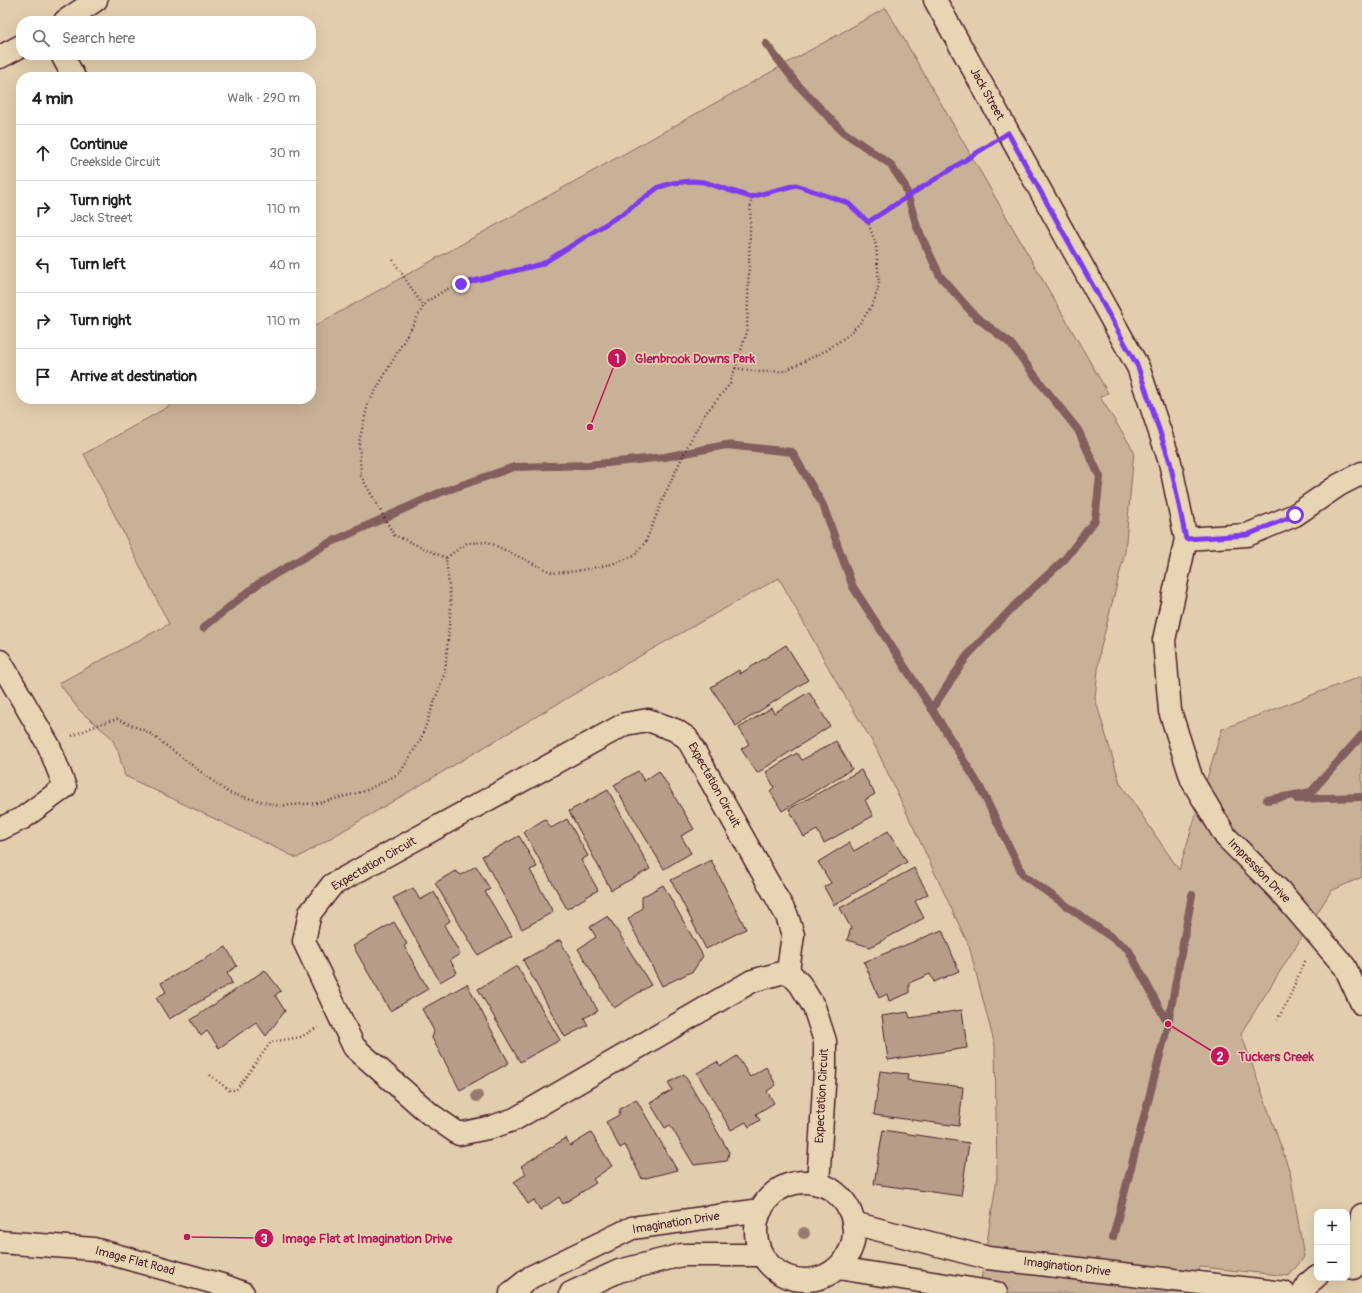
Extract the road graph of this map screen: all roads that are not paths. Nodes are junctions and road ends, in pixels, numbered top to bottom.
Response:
1 (96, 0) edge
2 (935, 0) edge
3 (72, 16) edge
4 (16, 49) edge
5 (0, 57) edge
6 (65, 60) edge
7 (71, 72) edge
8 (1362, 473) edge
9 (1186, 539) junction
10 (0, 661) edge
11 (0, 829) edge
12 (788, 971) junction
13 (1362, 1004) edge
14 (818, 1184) junction
15 (761, 1210) junction
16 (1362, 1215) edge
17 (853, 1223) junction
18 (0, 1242) edge
19 (762, 1255) junction
20 (838, 1268) junction
21 (1354, 1269) edge
22 (1314, 1279) edge
23 (243, 1293) edge
24 (511, 1293) edge
25 (571, 1293) edge
26 (996, 1293) edge
27 (1284, 1293) edge
28 (1303, 1293) edge

1 - 3 street
2 - 9 street, Jack Street
4 - 5 street
6 - 7 street
8 - 9 street
9 - 13 street, Impression Drive
10 - 11 street
12 - 12 street, Expectation Circuit
12 - 14 street, Expectation Circuit
14 - 15 street
14 - 17 street
15 - 19 street
15 - 24 street, Imagination Drive
16 - 21 street
17 - 20 street
17 - 27 street, Imagination Drive
18 - 23 street, Image Flat Road
19 - 20 street
19 - 25 street
20 - 26 street
22 - 28 street

